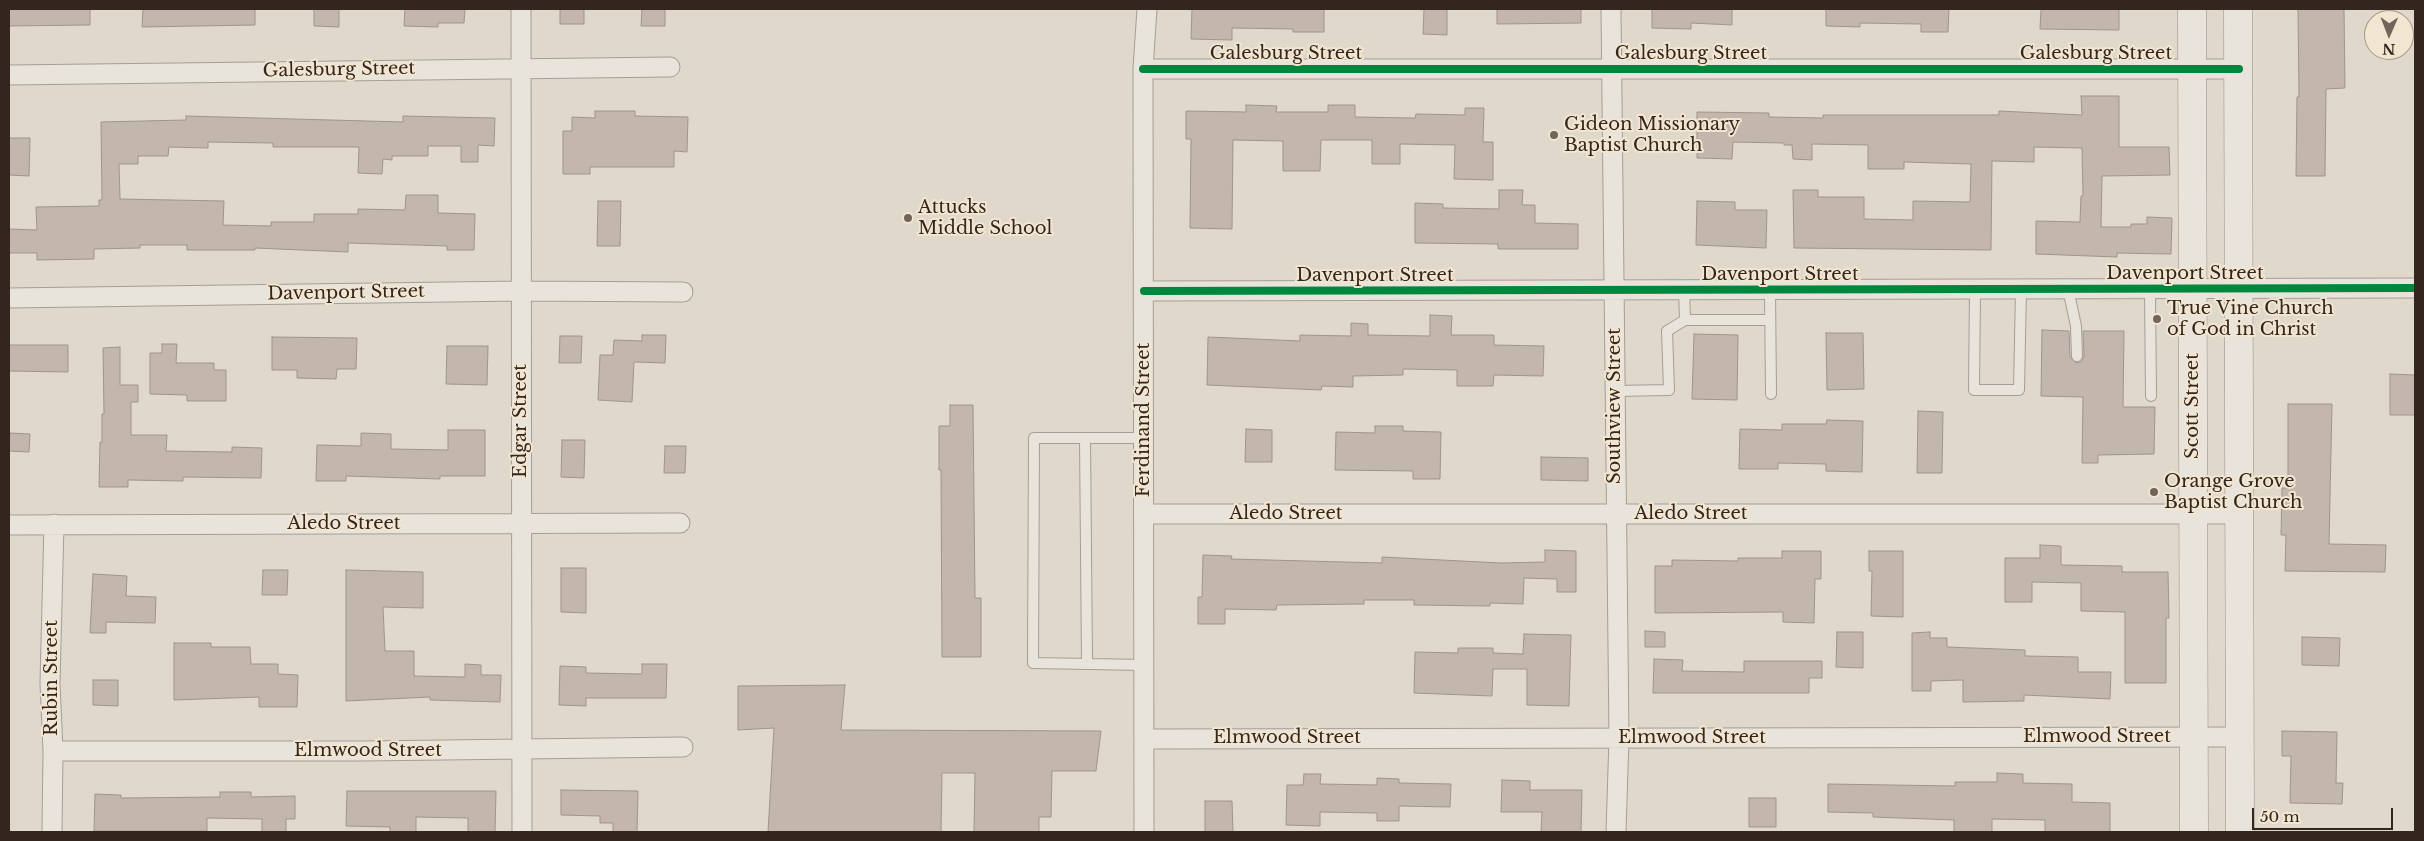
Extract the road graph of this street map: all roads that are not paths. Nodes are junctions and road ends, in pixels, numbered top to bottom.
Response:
1 (521, 9) edge
2 (1147, 9) edge
3 (1611, 9) edge
4 (2192, 9) edge
5 (2238, 9) edge
6 (670, 67) dead end
7 (521, 68) junction
8 (2192, 68) junction
9 (1143, 69) junction
10 (1612, 69) junction
11 (2239, 69) junction
12 (9, 75) edge
13 (2415, 288) edge
14 (1975, 289) junction
15 (2021, 289) junction
16 (2068, 289) junction
17 (2150, 289) junction
18 (2193, 289) junction
19 (2238, 289) junction
20 (1684, 290) junction
21 (1770, 290) junction
22 (522, 291) junction
23 (1144, 291) junction
24 (1615, 291) junction
25 (683, 292) dead end
26 (9, 298) edge
27 (1685, 320) junction
28 (1770, 320) junction
29 (2076, 356) dead end
30 (1614, 391) junction
31 (1771, 394) dead end
32 (2151, 396) dead end
33 (1086, 438) junction
34 (1144, 438) junction
35 (1144, 514) junction
36 (2194, 514) junction
37 (2239, 514) junction
38 (1616, 515) junction
39 (680, 523) dead end
40 (9, 524) edge
41 (54, 524) junction
42 (521, 525) junction
43 (1087, 663) junction
44 (1145, 665) junction
45 (2194, 736) junction
46 (2240, 737) junction
47 (1145, 738) junction
48 (1619, 738) junction
49 (683, 747) dead end
50 (523, 749) junction
51 (53, 751) junction
52 (52, 832) edge
53 (522, 832) edge
54 (1144, 832) edge
55 (1616, 832) edge
56 (2194, 832) edge
57 (2240, 832) edge

1 - 7 street, Edgar Street
2 - 9 street, Ferdinand Street
3 - 10 street, Southview Street
4 - 8 main road, Scott Street
5 - 11 main road
6 - 7 street, Galesburg Street
7 - 12 street, Galesburg Street
7 - 22 street, Edgar Street
8 - 10 street, Galesburg Street
8 - 11 street, Galesburg Street
8 - 18 main road, Scott Street
9 - 10 street, Galesburg Street
9 - 23 street, Ferdinand Street
10 - 24 street, Southview Street
11 - 19 main road
13 - 19 street, Davenport Street
14 - 15 street, Davenport Street
14 - 15 lane
14 - 21 street, Davenport Street
15 - 16 street, Davenport Street
16 - 17 street, Davenport Street
16 - 29 lane
17 - 18 street, Davenport Street
17 - 32 lane
18 - 19 street, Davenport Street
18 - 36 main road, Scott Street
19 - 37 main road
20 - 21 street, Davenport Street
20 - 24 street, Davenport Street
20 - 27 lane
21 - 28 lane
22 - 25 street, Davenport Street
22 - 26 street, Davenport Street
22 - 42 street, Edgar Street
23 - 24 street, Davenport Street
23 - 34 street, Ferdinand Street
24 - 30 street, Southview Street
27 - 28 lane
27 - 30 lane
28 - 31 lane
30 - 38 street, Southview Street
33 - 34 lane
33 - 43 lane
33 - 43 lane
34 - 35 street, Ferdinand Street
35 - 38 street, Aledo Street
35 - 44 street, Ferdinand Street
36 - 37 street, Aledo Street
36 - 38 street, Aledo Street
36 - 45 main road, Scott Street
37 - 46 main road
38 - 48 street, Southview Street
39 - 42 street, Aledo Street
40 - 41 street, Aledo Street
41 - 42 street, Aledo Street
41 - 51 street, Rubin Street
42 - 50 street, Edgar Street
43 - 44 lane
44 - 47 street, Ferdinand Street
45 - 46 street, Elmwood Street
45 - 48 street, Elmwood Street
45 - 56 main road, Scott Street
46 - 57 main road
47 - 48 street, Elmwood Street
47 - 54 street, Ferdinand Street
48 - 55 street, Southview Street
49 - 50 street, Elmwood Street
50 - 51 street, Elmwood Street
50 - 53 street, Edgar Street
51 - 52 street, Rubin Street

